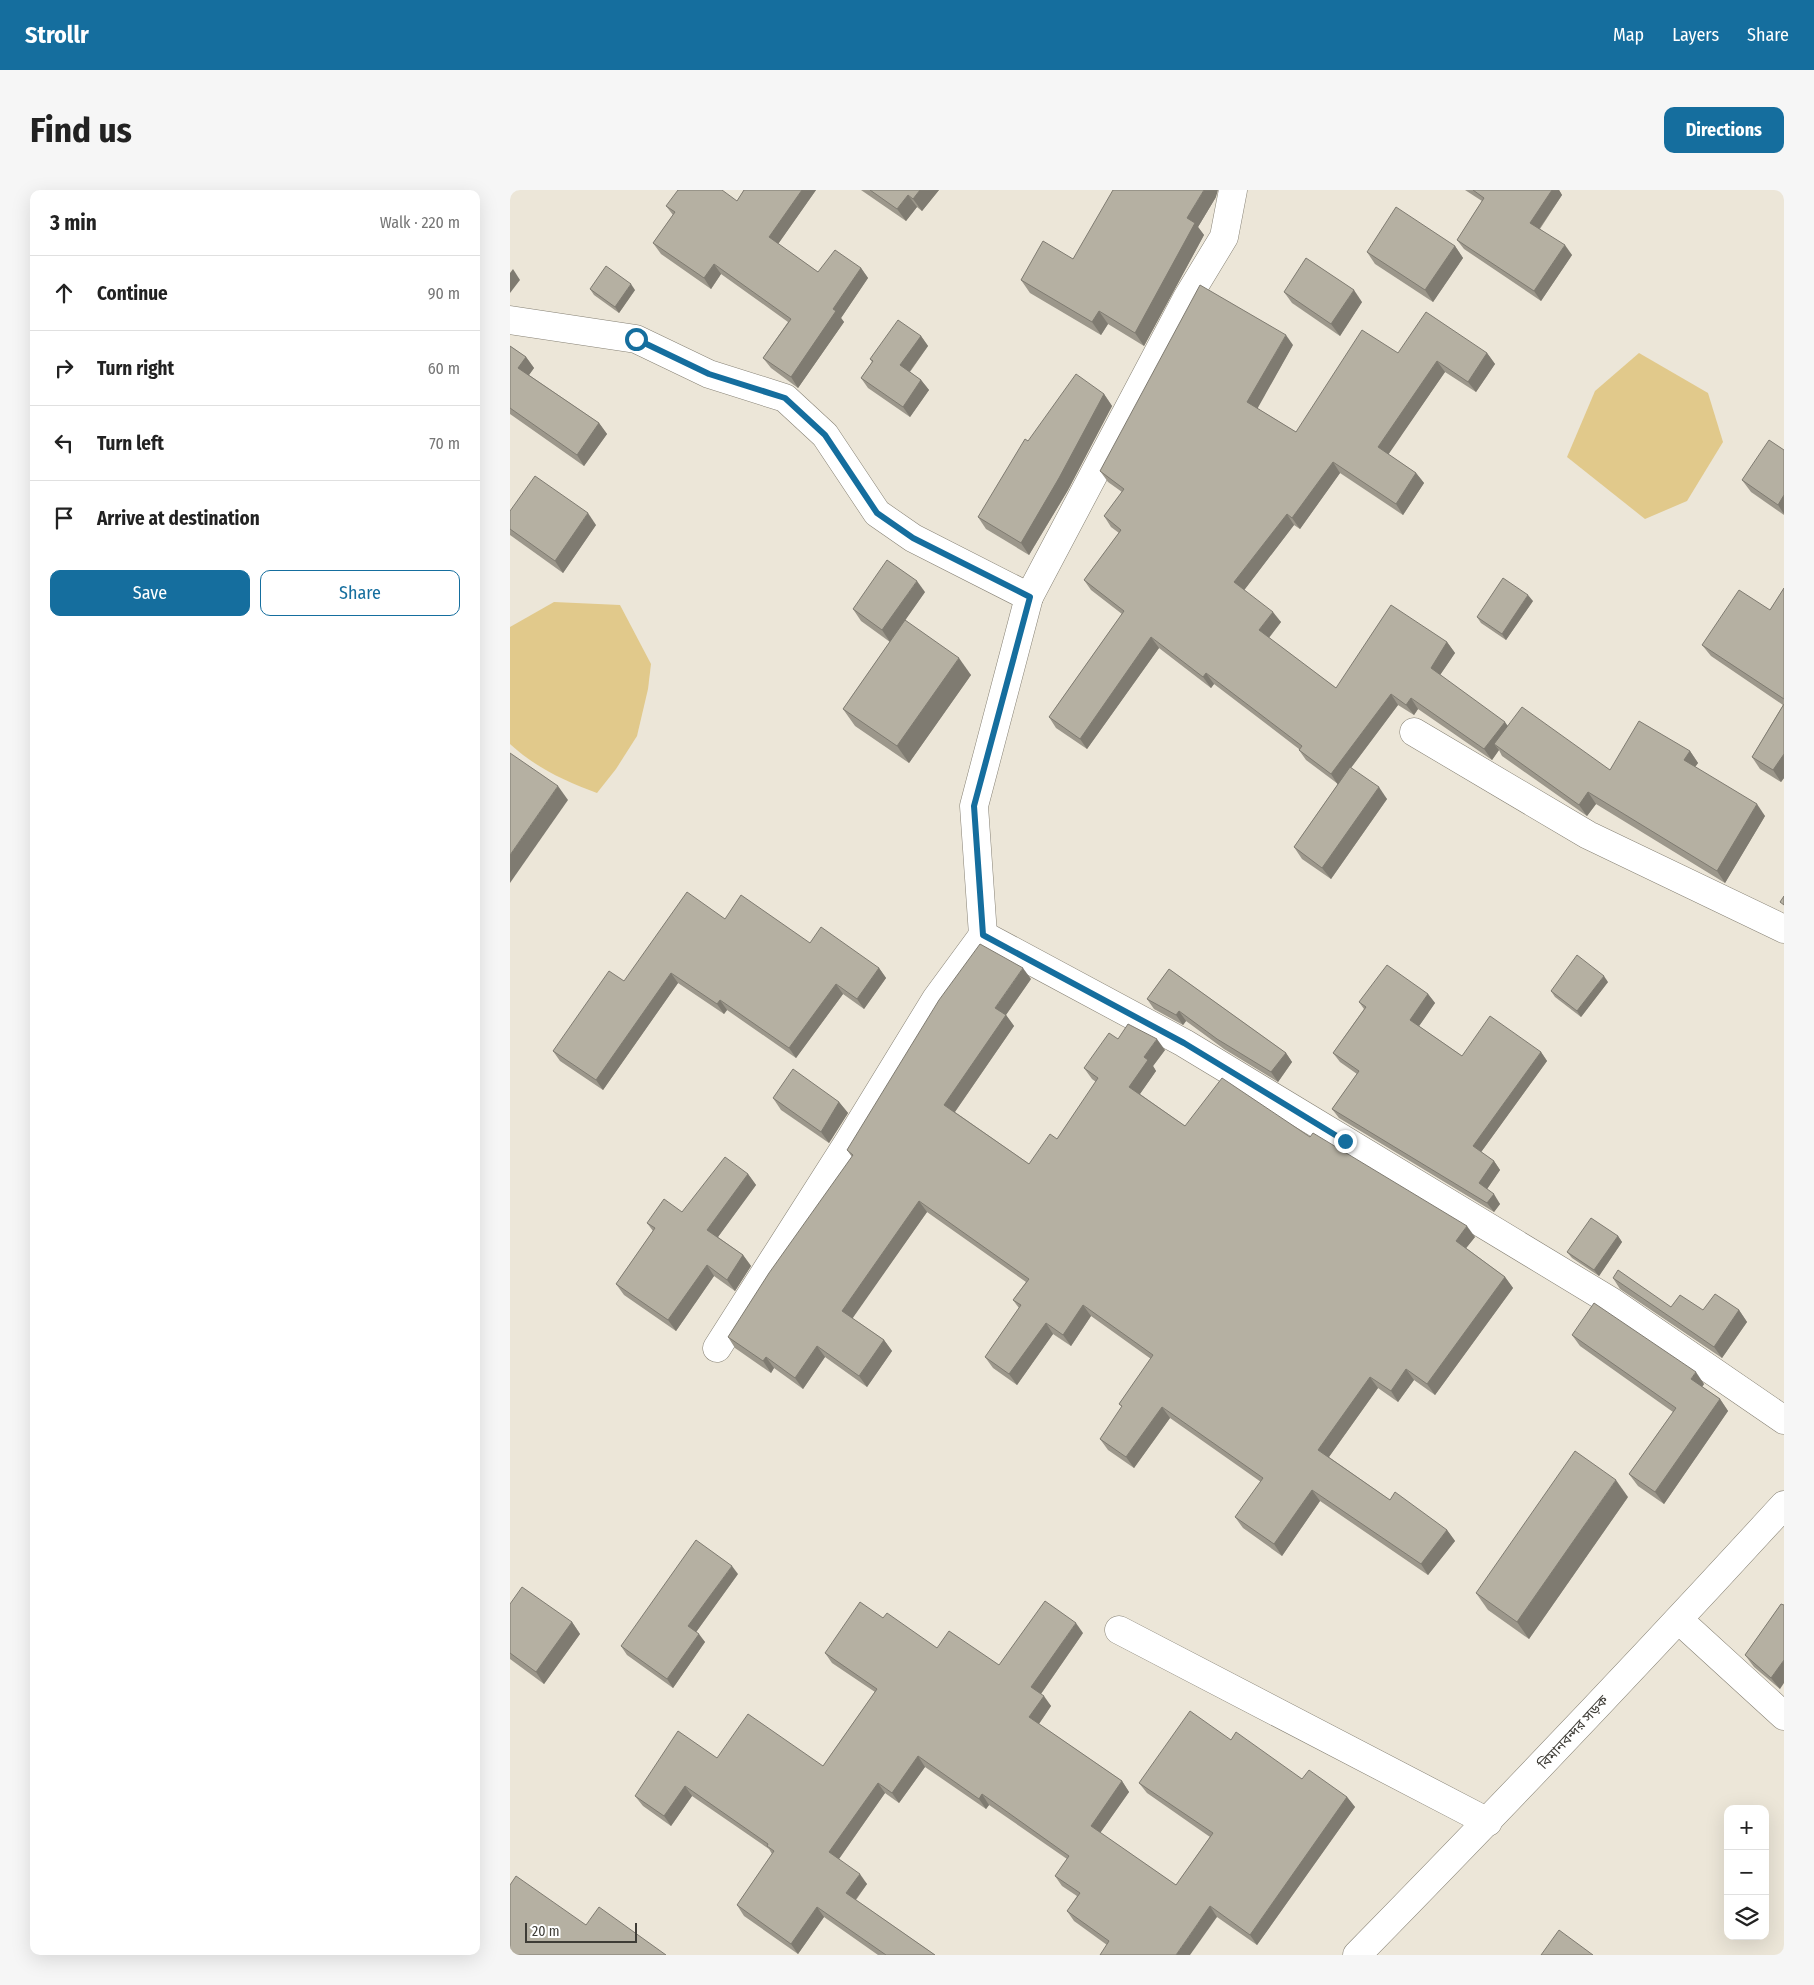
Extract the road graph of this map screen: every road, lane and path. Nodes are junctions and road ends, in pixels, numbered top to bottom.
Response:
1 (1233, 190) edge
2 (510, 320) edge
3 (1030, 597) junction
4 (1414, 732) dead end
5 (1784, 929) edge
6 (983, 935) junction
7 (718, 1348) dead end
8 (1784, 1420) edge
9 (1784, 1505) edge
10 (1679, 1620) junction
11 (1119, 1630) dead end
12 (1784, 1716) edge
13 (1488, 1822) junction
14 (1357, 1955) edge

1 - 3 street
2 - 3 street
3 - 6 street
4 - 5 street
6 - 7 street
6 - 8 street
9 - 10 street, বিমানবন্দর সড়ক
10 - 12 street
10 - 13 street, বিমানবন্দর সড়ক
11 - 13 street
13 - 14 street, বিমানবন্দর সড়ক

